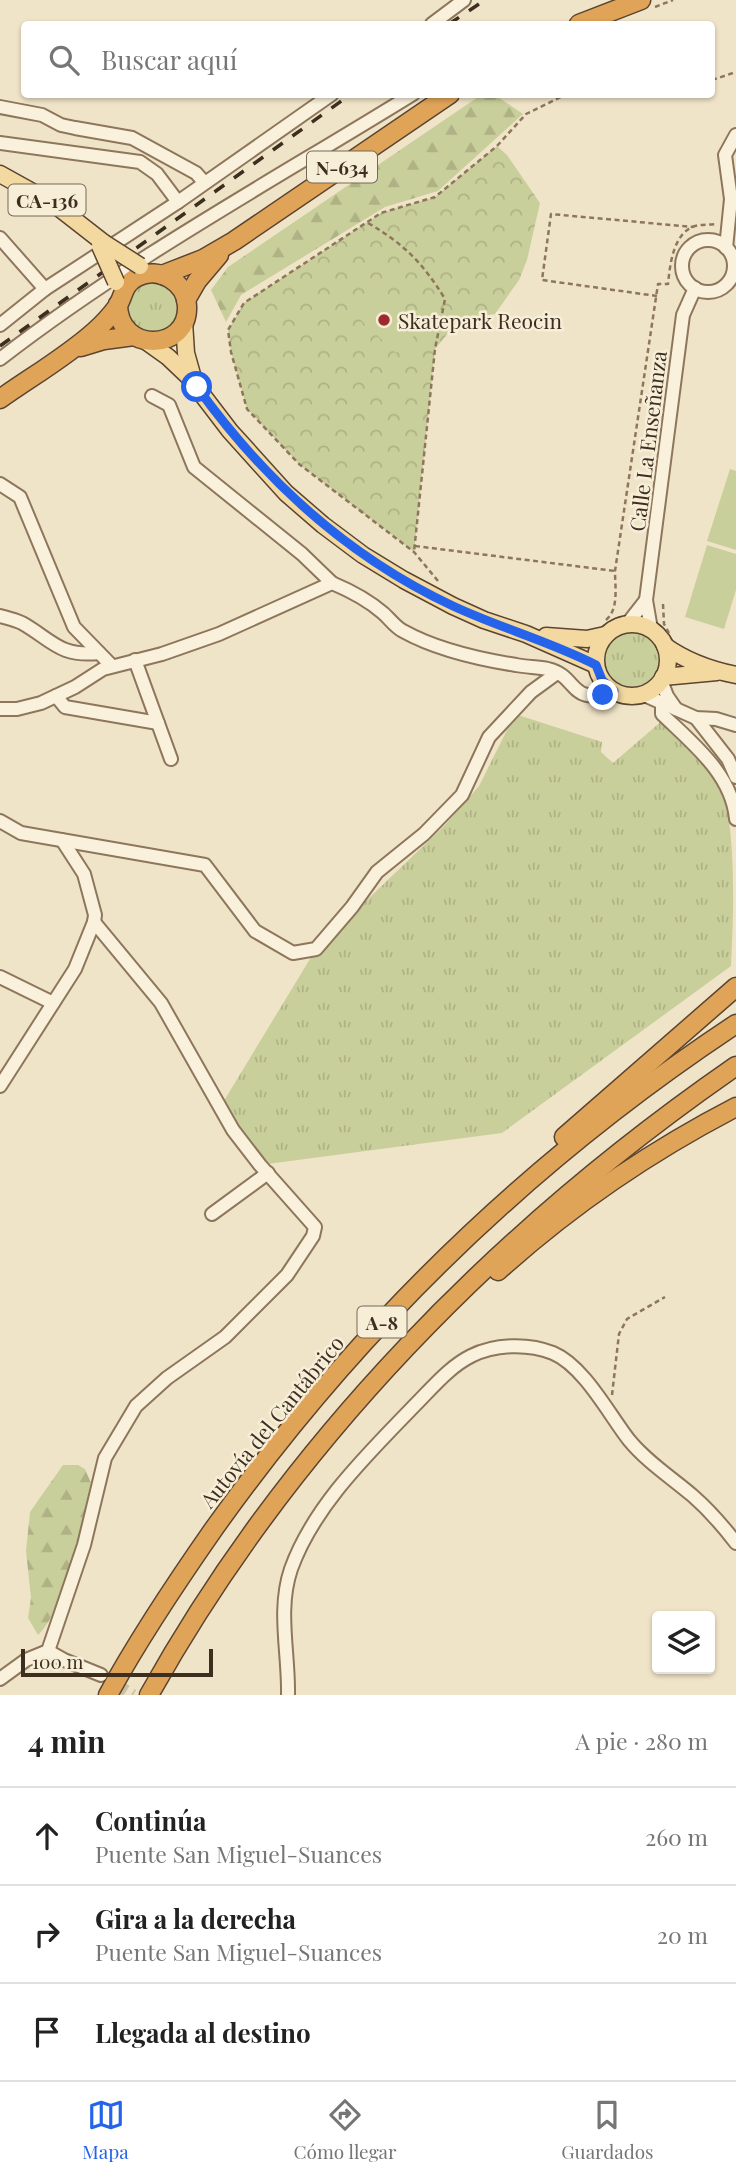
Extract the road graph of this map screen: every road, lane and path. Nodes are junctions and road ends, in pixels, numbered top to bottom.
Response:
1 (464, 0) edge
2 (641, 0) edge
3 (436, 21) edge
4 (587, 21) edge
5 (736, 72) edge
6 (715, 79) edge
7 (326, 98) edge
8 (406, 98) edge
9 (444, 98) edge
10 (559, 98) edge
11 (0, 107) edge
12 (736, 135) edge
13 (0, 143) edge
14 (0, 174) edge
15 (204, 182) junction
16 (178, 202) junction
17 (368, 223) junction
18 (729, 223) junction
19 (693, 227) junction
20 (0, 238) edge
21 (98, 240) junction
22 (234, 241) junction
23 (726, 248) junction
24 (152, 271) junction
25 (695, 288) junction
26 (45, 289) junction
27 (119, 293) junction
28 (657, 296) junction
29 (186, 300) junction
30 (184, 322) junction
31 (0, 325) edge
32 (140, 339) junction
33 (65, 354) junction
34 (0, 359) edge
35 (197, 387) junction
36 (152, 396) dead end
37 (0, 399) edge
38 (0, 484) edge
39 (415, 546) junction
40 (414, 552) junction
41 (615, 571) junction
42 (432, 581) dead end
43 (332, 583) junction
44 (646, 600) junction
45 (0, 616) edge
46 (628, 623) junction
47 (604, 628) junction
48 (651, 629) junction
49 (526, 634) junction
50 (666, 646) junction
51 (99, 653) junction
52 (135, 660) junction
53 (596, 665) junction
54 (112, 666) junction
55 (557, 673) junction
56 (728, 673) edge
57 (662, 679) junction
58 (614, 691) junction
59 (642, 694) junction
60 (56, 696) junction
61 (662, 704) junction
62 (0, 709) edge
63 (677, 709) junction
64 (696, 718) junction
65 (158, 723) junction
66 (736, 725) edge
67 (171, 760) dead end
68 (736, 777) edge
69 (736, 818) edge
70 (0, 821) edge
71 (62, 840) junction
72 (94, 922) junction
73 (0, 977) edge
74 (736, 988) edge
75 (52, 1003) junction
76 (736, 1024) edge
77 (736, 1066) edge
78 (0, 1086) edge
79 (736, 1107) edge
80 (268, 1173) junction
81 (212, 1214) dead end
82 (665, 1297) dead end
83 (608, 1408) junction
84 (239, 1494) junction
85 (273, 1507) junction
86 (736, 1543) edge
87 (48, 1651) junction
88 (101, 1675) tunnel mouth
89 (0, 1679) edge
90 (108, 1695) edge
91 (149, 1695) edge
92 (288, 1695) edge

1 - 3 street
2 - 4 highway
5 - 6 path
7 - 15 street
8 - 34 street
9 - 22 highway, N-634
10 - 17 path
11 - 15 street
12 - 18 street
13 - 16 street
14 - 21 main road, CA-136
15 - 16 street
16 - 26 street
17 - 39 path
17 - 40 path
18 - 19 path
18 - 23 street
19 - 28 path
19 - 28 path
20 - 26 street
21 - 24 main road, CA-136, bridge
21 - 27 main road, CA-136, bridge
22 - 24 highway, N-634
22 - 29 highway, N-634
23 - 25 street
23 - 25 street
24 - 27 highway, N-634
24 - 29 highway
25 - 44 street, Calle La Enseñanza
26 - 31 street
27 - 32 highway
27 - 33 highway, N-634
28 - 41 path
29 - 30 highway, N-634
30 - 32 highway, N-634
30 - 35 main road
32 - 33 highway, N-634
32 - 35 main road
33 - 37 highway, N-634
35 - 49 main road
36 - 43 street
38 - 51 street
39 - 40 path
39 - 41 path
40 - 42 path
41 - 47 path
43 - 52 street
43 - 55 street
44 - 46 street
44 - 48 street, Calle La Enseñanza
45 - 51 street
46 - 47 main road
46 - 48 main road
47 - 49 main road
47 - 53 main road
48 - 50 main road
49 - 53 main road
50 - 56 main road
50 - 57 main road
51 - 54 street
52 - 54 street
52 - 65 street
53 - 58 main road
54 - 60 street
55 - 58 street
55 - 71 street
56 - 57 main road
57 - 59 main road
57 - 63 street
58 - 59 main road
59 - 61 street
60 - 62 street
60 - 65 street
61 - 63 street
61 - 69 street
63 - 64 street
64 - 66 street
64 - 68 street
65 - 67 street
70 - 71 street
71 - 72 street
72 - 75 street
72 - 80 street
73 - 75 street
74 - 84 highway
75 - 78 street
76 - 84 highway, Autovía del Cantábrico / A-8
77 - 85 highway, A-8
79 - 85 highway
80 - 81 street
80 - 87 street
82 - 83 path
83 - 86 street
83 - 92 street
84 - 90 highway, Autovía del Cantábrico / A-8
85 - 91 highway, A-8
87 - 88 street
87 - 89 street

